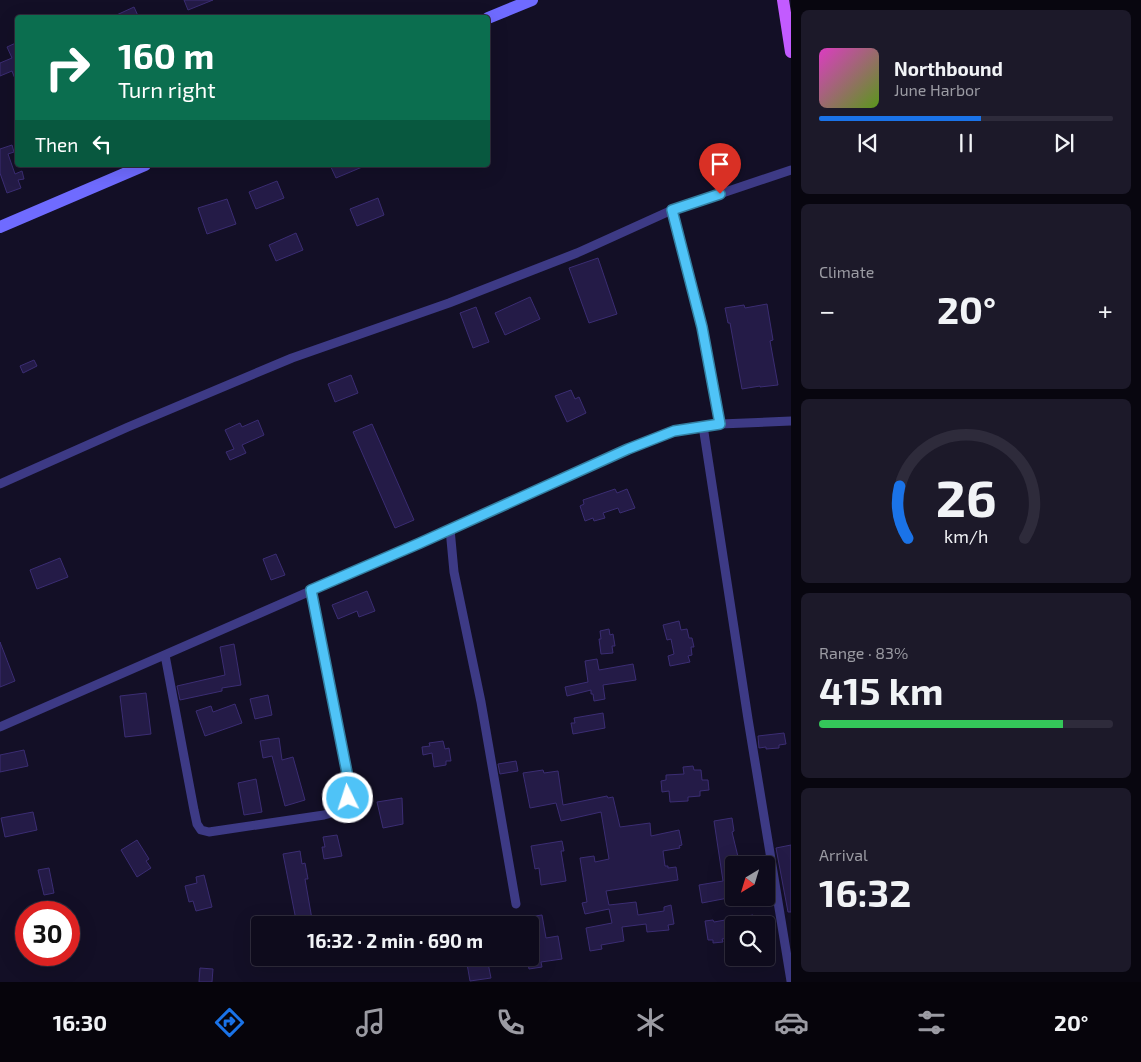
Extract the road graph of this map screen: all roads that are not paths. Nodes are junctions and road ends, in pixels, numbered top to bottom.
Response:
1 (532, 0) edge
2 (783, 0) edge
3 (490, 17) edge
4 (791, 52) edge
5 (141, 167) edge
6 (791, 170) edge
7 (672, 210) junction
8 (0, 226) edge
9 (791, 421) edge
10 (720, 424) junction
11 (704, 426) junction
12 (0, 484) edge
13 (450, 528) junction
14 (311, 590) junction
15 (164, 655) junction
16 (0, 727) edge
17 (516, 904) dead end
18 (791, 981) edge
19 (782, 982) edge

1 - 3 street
2 - 4 main road
5 - 8 street
6 - 7 street
7 - 10 street
7 - 12 street
9 - 10 street
10 - 11 street
11 - 13 street
11 - 18 street
13 - 14 street
13 - 17 street
14 - 15 street
14 - 15 street
15 - 16 street
18 - 19 street

